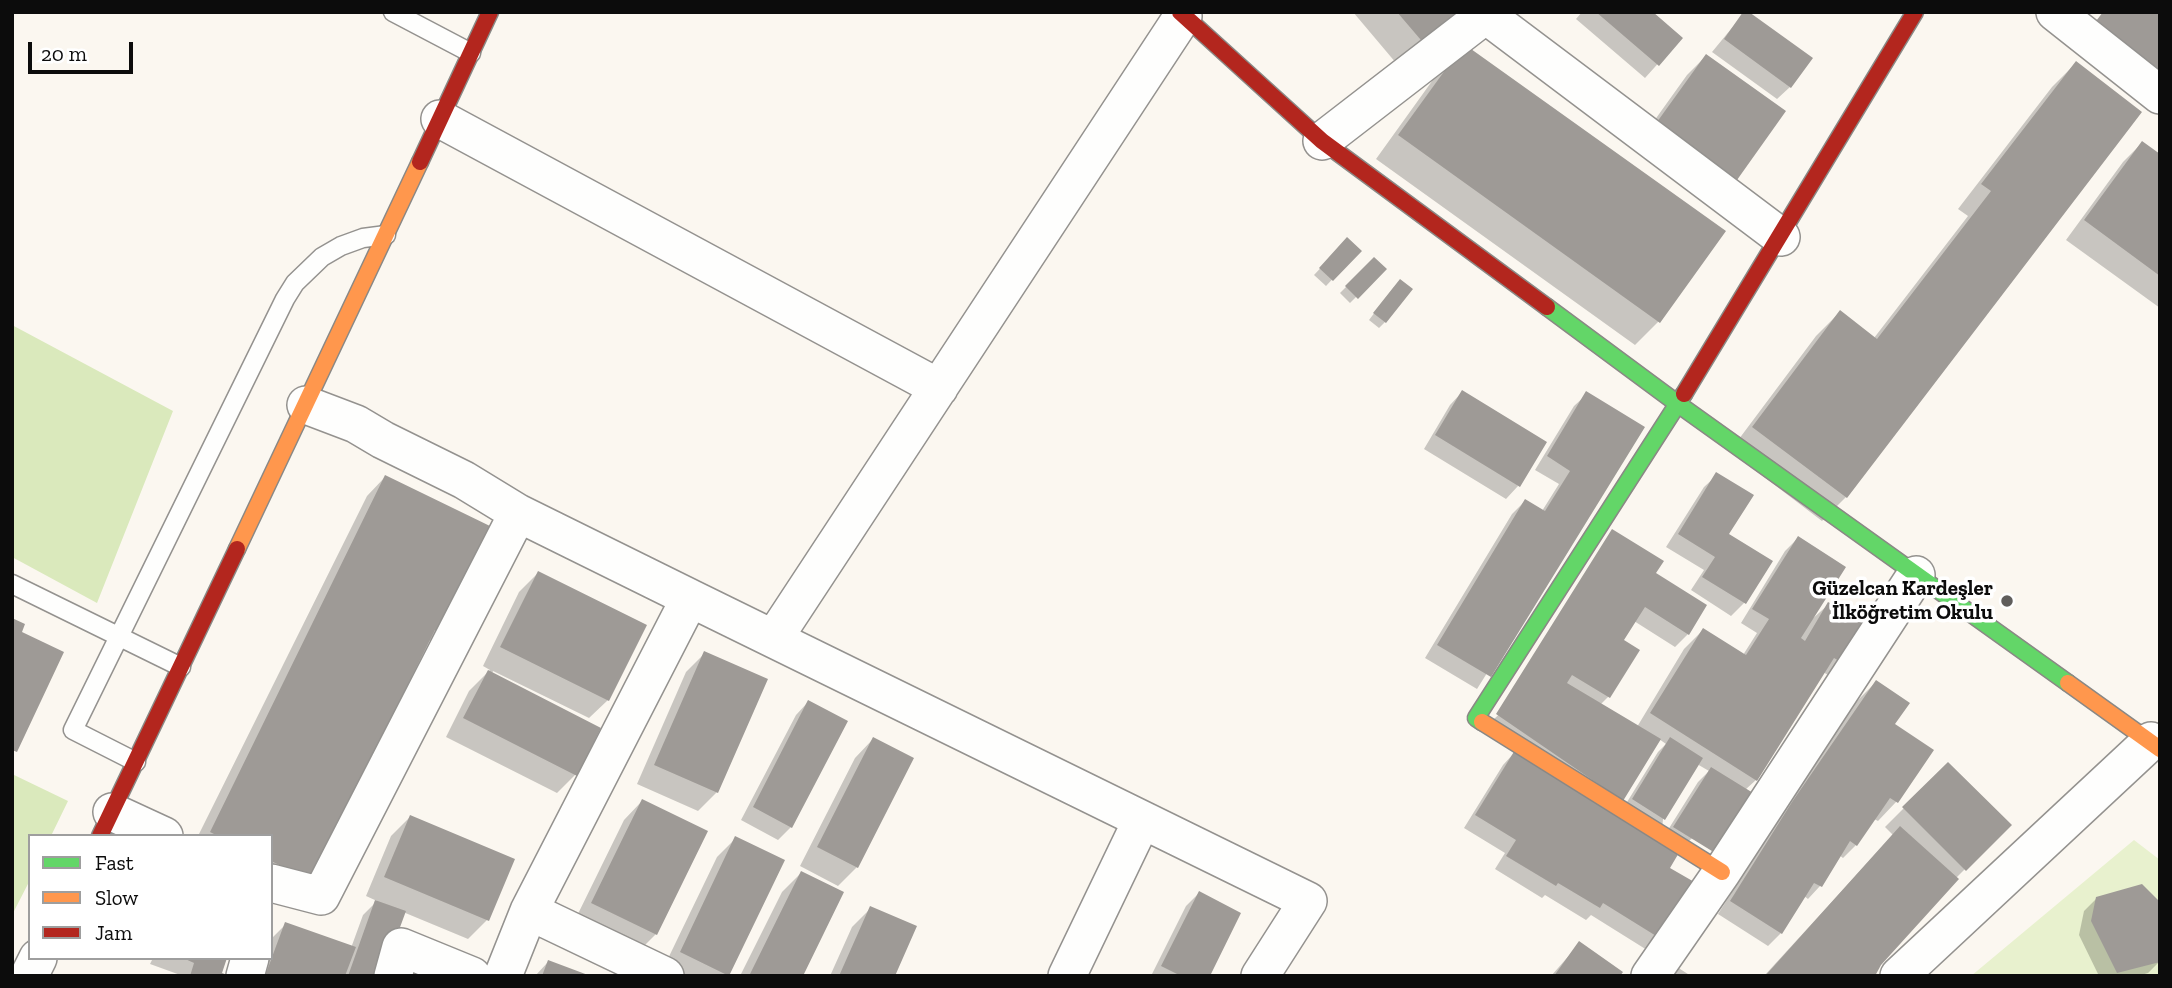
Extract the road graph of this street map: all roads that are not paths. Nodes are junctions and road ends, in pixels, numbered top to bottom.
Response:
1 (393, 12) edge
2 (490, 12) edge
3 (1914, 12) edge
4 (1488, 13) edge
5 (1182, 14) edge
6 (2068, 16) edge
7 (471, 53) junction
8 (2160, 95) edge
9 (440, 120) junction
10 (1322, 141) junction
11 (386, 235) junction
12 (1781, 237) junction
13 (939, 387) junction
14 (1678, 404) junction
15 (306, 405) junction
16 (518, 513) junction
17 (1916, 575) junction
18 (12, 584) edge
19 (690, 598) junction
20 (119, 637) junction
21 (774, 638) junction
22 (181, 667) junction
23 (2155, 746) edge
24 (136, 762) junction
25 (1142, 820) junction
26 (106, 824) edge
27 (154, 834) edge
28 (1722, 872) junction
29 (273, 887) edge
30 (529, 911) junction
31 (37, 960) edge
32 (625, 968) edge
33 (29, 976) edge
34 (393, 976) edge
35 (472, 976) edge
36 (503, 976) edge
37 (665, 976) edge
38 (1067, 976) edge
39 (1260, 976) edge
40 (1650, 976) edge
41 (1899, 976) edge

1 - 7 lane
2 - 7 street
3 - 12 street
4 - 10 street
4 - 12 street
5 - 10 street
5 - 13 street
6 - 8 street
7 - 9 street
9 - 11 street
9 - 13 street
10 - 14 street
11 - 15 street
11 - 20 lane
12 - 14 street
13 - 21 street
14 - 17 street
14 - 28 street
15 - 16 street
15 - 22 street
16 - 19 street
16 - 29 street
17 - 23 street
17 - 28 street
18 - 20 lane
19 - 21 street
19 - 30 street
20 - 22 lane
20 - 24 lane
21 - 25 street
22 - 24 street
23 - 41 street
24 - 26 street
25 - 38 street
25 - 39 street
26 - 27 street
28 - 40 street
30 - 32 street
30 - 36 street
31 - 33 street
32 - 37 street
34 - 35 street

